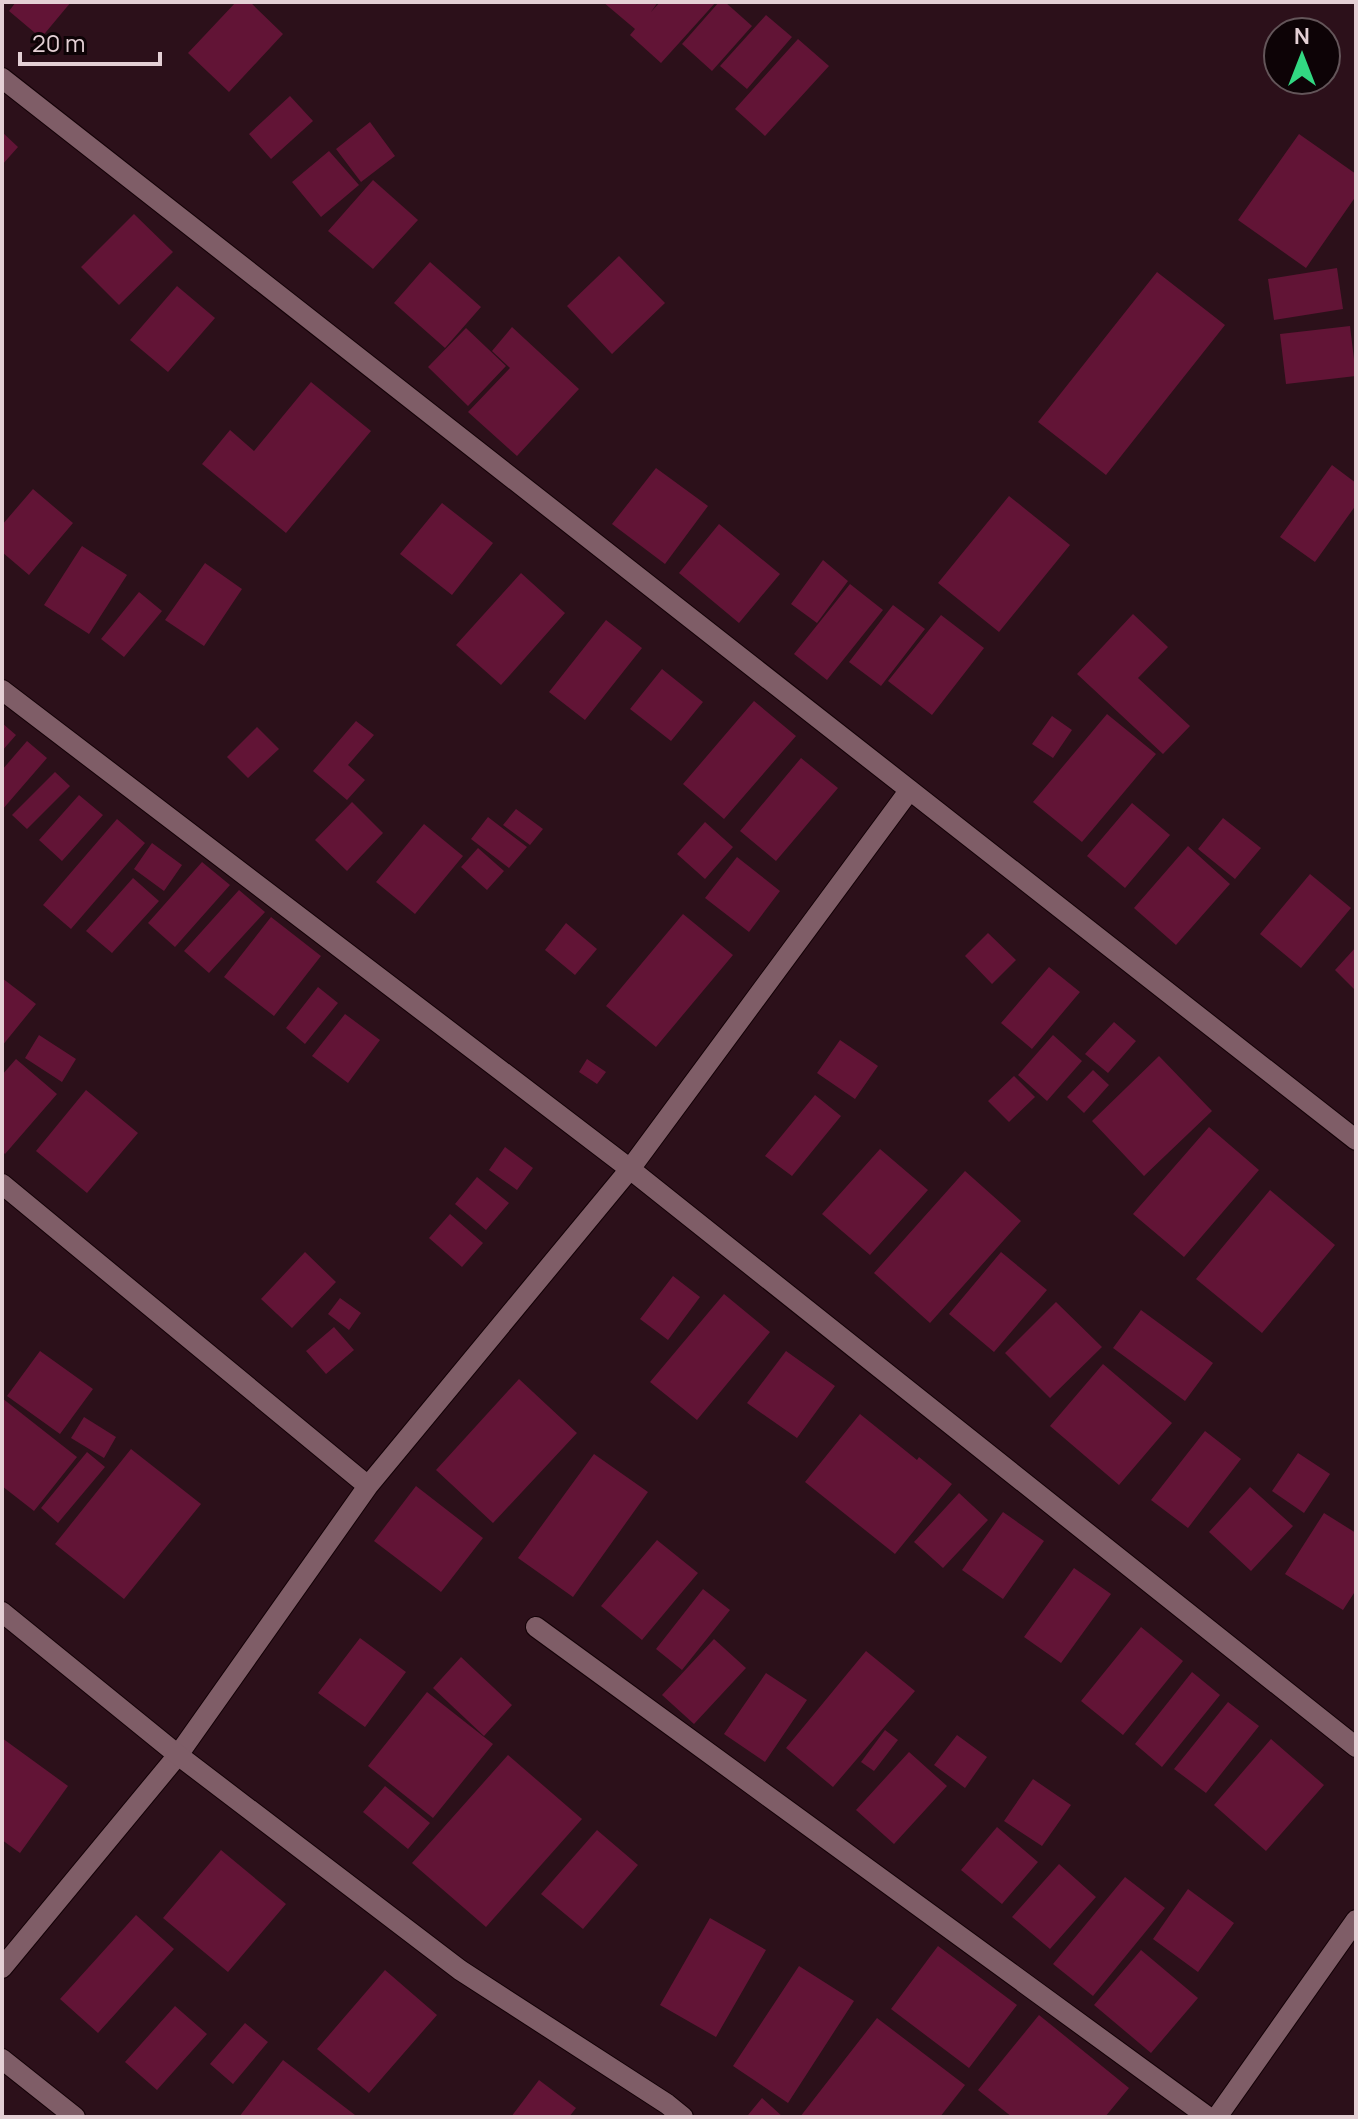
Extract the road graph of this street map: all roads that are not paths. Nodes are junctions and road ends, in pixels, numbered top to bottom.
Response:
1 (2, 78) edge
2 (2, 690) edge
3 (909, 791) junction
4 (1356, 1140) edge
5 (630, 1169) junction
6 (2, 1184) edge
7 (368, 1486) junction
8 (2, 1612) edge
9 (536, 1627) dead end
10 (1356, 1747) edge
11 (178, 1755) junction
12 (1356, 1920) edge
13 (2, 1968) edge
14 (2, 2059) edge
15 (75, 2117) edge
16 (683, 2117) edge
17 (1208, 2117) edge
18 (1217, 2117) edge

1 - 3 street
2 - 5 street
3 - 4 street
3 - 5 street
5 - 7 street
5 - 10 street
6 - 7 street
7 - 11 street
8 - 11 street
9 - 17 street
11 - 13 street
11 - 16 street
12 - 18 street
14 - 15 street

